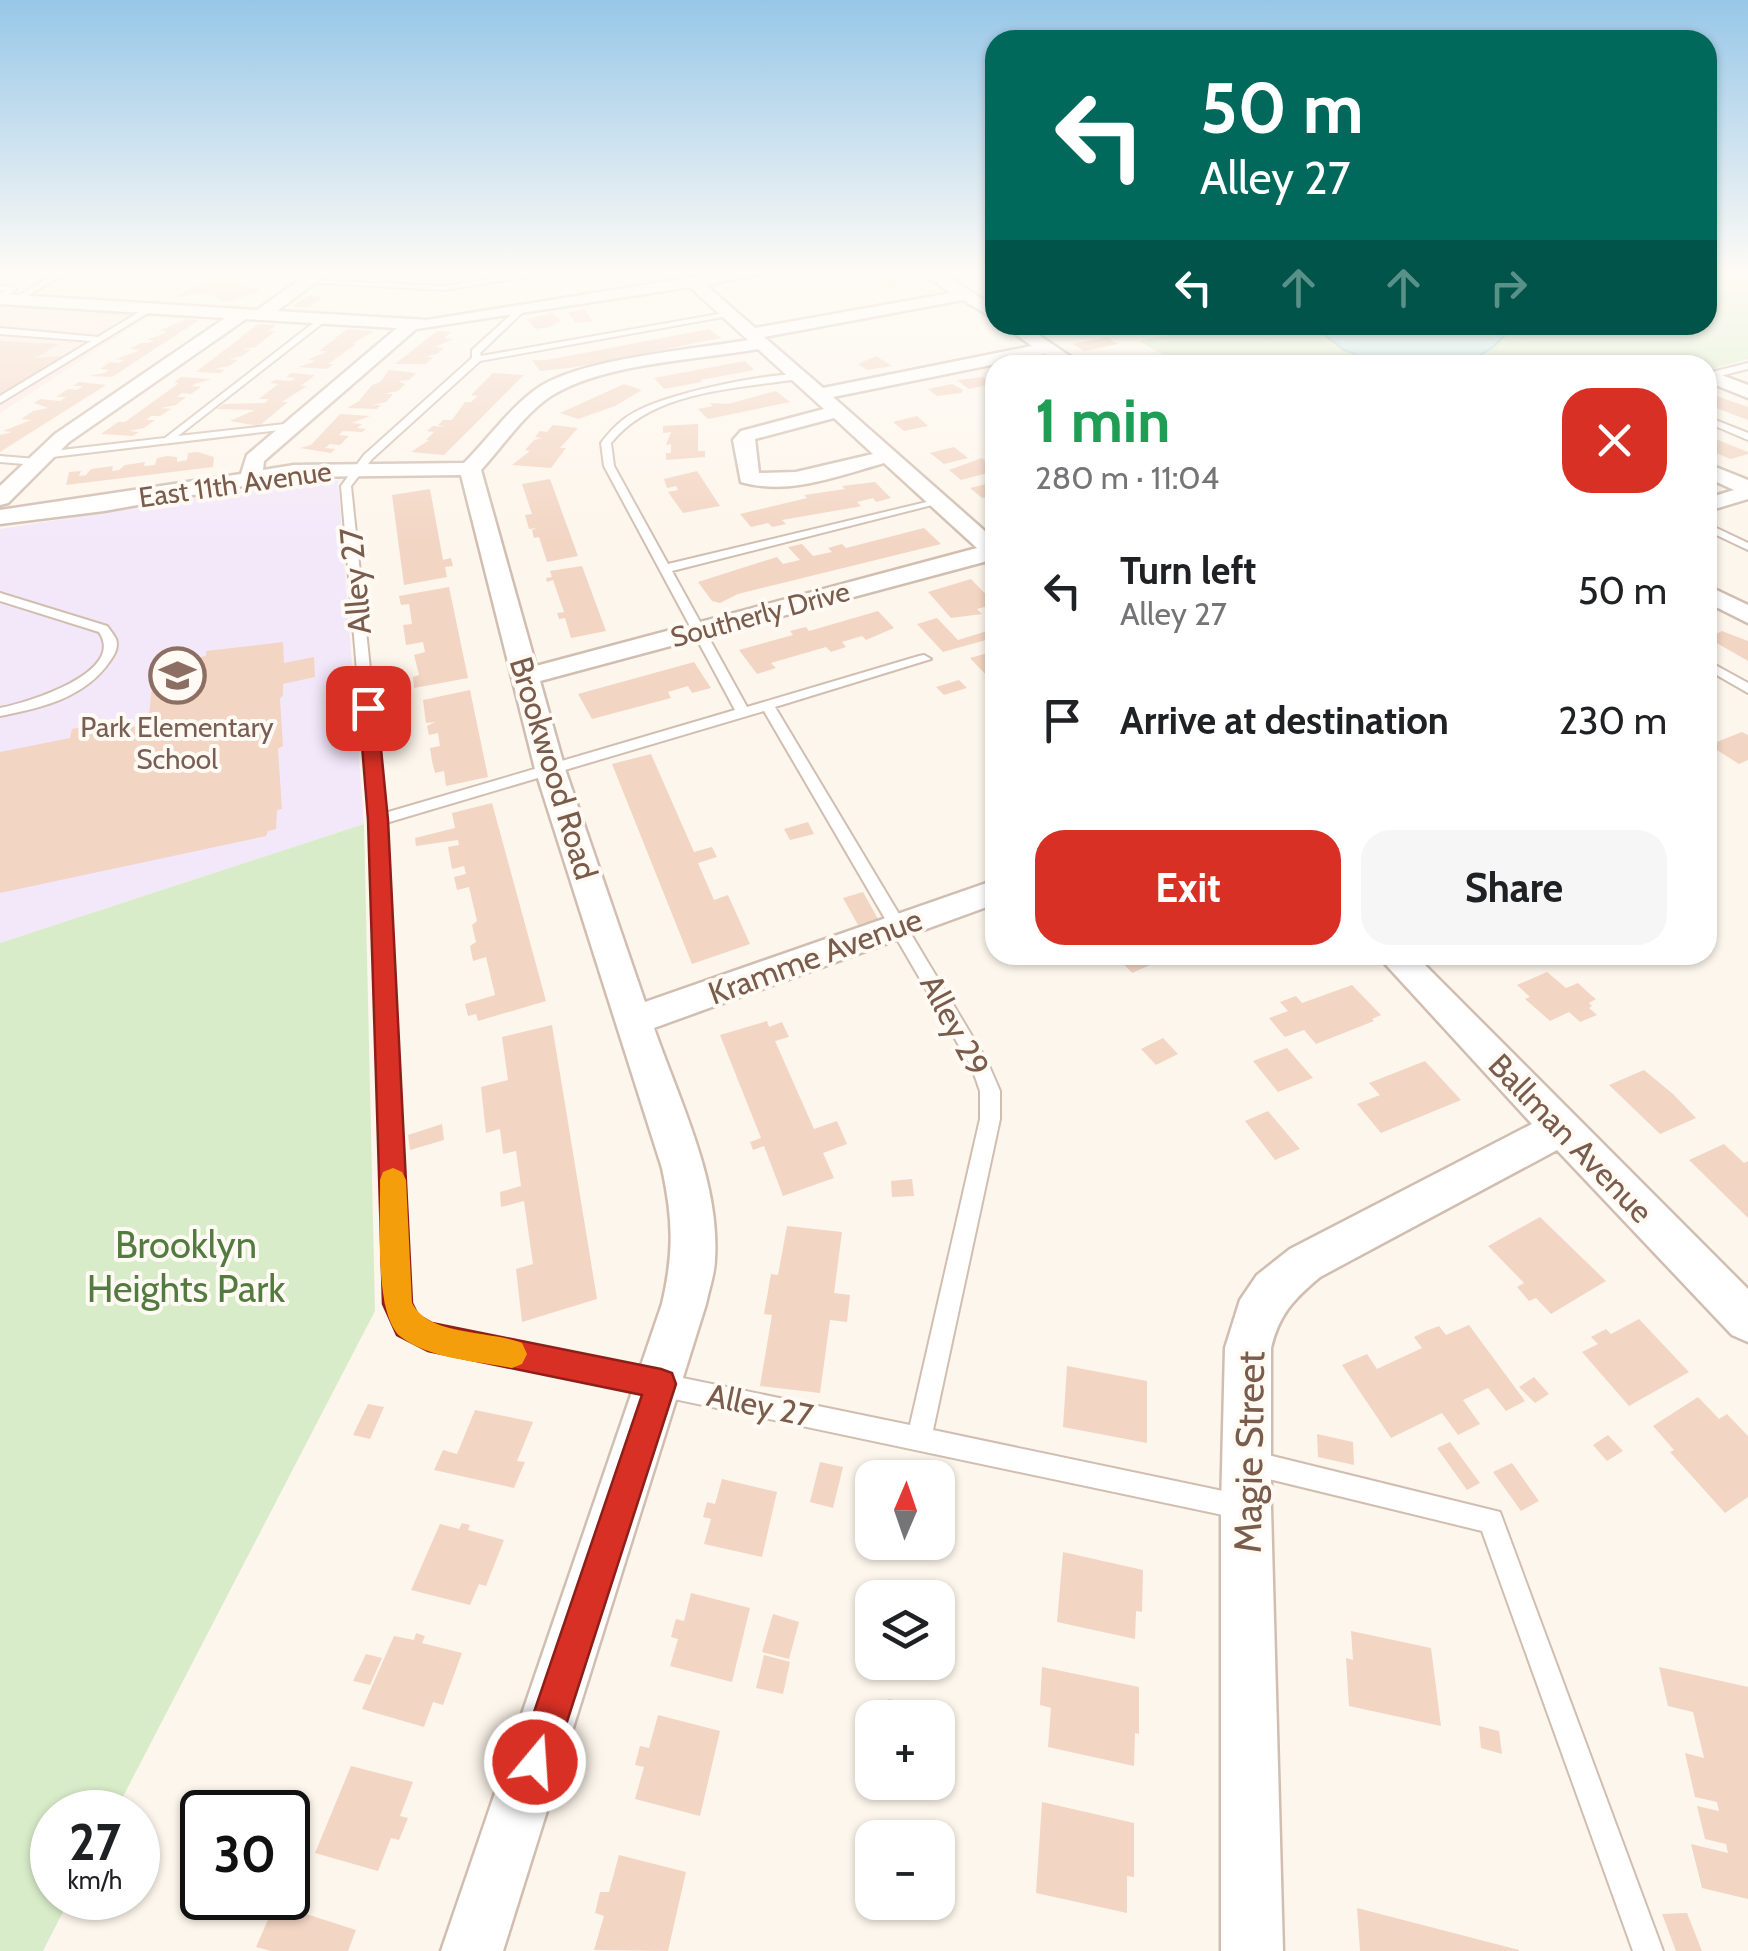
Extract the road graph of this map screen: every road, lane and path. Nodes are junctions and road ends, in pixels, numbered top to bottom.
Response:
1 (64, 360) edge
2 (184, 360) edge
3 (270, 360) edge
4 (370, 360) edge
5 (476, 360) edge
6 (660, 360) edge
7 (780, 360) edge
8 (985, 361) edge
9 (1748, 366) edge
10 (1717, 374) edge
11 (798, 376) junction
12 (1717, 380) edge
13 (1748, 392) edge
14 (818, 395) junction
15 (0, 400) edge
16 (838, 411) junction
17 (1717, 424) edge
18 (293, 426) junction
19 (1748, 437) edge
20 (167, 440) junction
21 (888, 456) junction
22 (40, 458) junction
23 (0, 460) edge
24 (356, 470) junction
25 (470, 470) junction
26 (1717, 474) edge
27 (251, 477) junction
28 (1748, 490) edge
29 (0, 498) edge
30 (1717, 501) edge
31 (939, 502) junction
32 (0, 517) edge
33 (1717, 532) edge
34 (985, 543) edge
35 (1748, 547) edge
36 (985, 555) edge
37 (664, 569) junction
38 (0, 597) edge
39 (1717, 598) edge
40 (1748, 614) edge
41 (698, 630) junction
42 (924, 659) dead end
43 (1717, 670) edge
44 (525, 677) junction
45 (1748, 689) edge
46 (767, 706) junction
47 (0, 712) edge
48 (742, 713) junction
49 (550, 769) junction
50 (378, 820) junction
51 (985, 896) edge
52 (900, 926) junction
53 (1404, 965) edge
54 (635, 1020) junction
55 (1561, 1128) junction
56 (1748, 1320) edge
57 (661, 1384) junction
58 (919, 1439) junction
59 (1247, 1485) junction
60 (472, 1951) edge
61 (1252, 1951) edge
62 (1648, 1951) edge

1 - 15 lane
2 - 22 street
3 - 20 lane
4 - 18 street
5 - 24 lane
6 - 25 street
7 - 11 street
8 - 14 street
9 - 10 lane
11 - 14 street
11 - 37 lane
12 - 13 street
14 - 16 street
16 - 21 street
16 - 21 street
17 - 19 lane
18 - 20 lane
18 - 27 street
20 - 22 lane
21 - 31 street
22 - 23 lane
22 - 29 street
24 - 25 street, East 11th Avenue
24 - 27 street, East 11th Avenue
24 - 50 lane, Alley 27
25 - 44 street, Brookwood Road
26 - 28 street
27 - 32 street, East 11th Avenue
28 - 30 street
31 - 34 street
31 - 37 lane
33 - 35 lane
36 - 41 street, Southerly Drive
37 - 41 lane
38 - 47 lane
39 - 40 street
41 - 44 street, Southerly Drive
41 - 48 lane
42 - 46 lane
43 - 45 lane
44 - 49 street, Brookwood Road
46 - 48 lane
46 - 52 lane, Alley 29
48 - 49 lane
49 - 50 lane
49 - 54 street, Brookwood Road
50 - 57 lane, Alley 27
51 - 52 street, Kramme Avenue
52 - 54 street, Kramme Avenue
52 - 58 lane, Alley 29
53 - 55 street, Ballman Avenue
54 - 57 street, Brookwood Road
55 - 56 street, Ballman Avenue
55 - 59 street, Magie Street
57 - 58 lane, Alley 27
57 - 60 street, Brookwood Road
58 - 59 lane, Alley 27
59 - 61 street, Magie Street
59 - 62 lane, Alley 27

